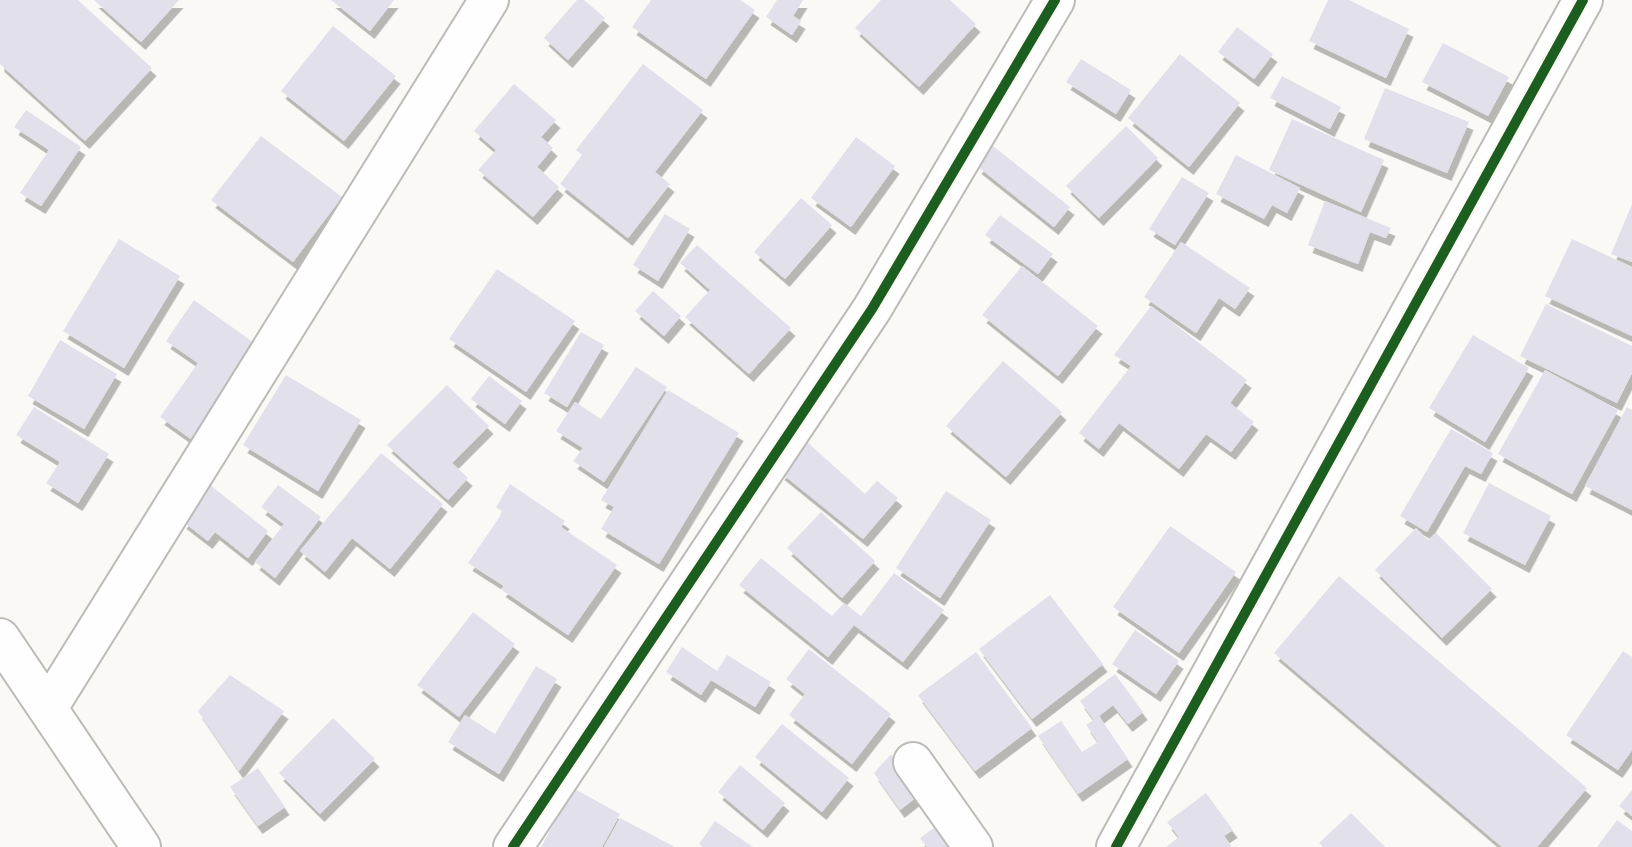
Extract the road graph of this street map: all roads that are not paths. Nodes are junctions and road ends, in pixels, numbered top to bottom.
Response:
1 (489, 0) edge
2 (1055, 0) edge
3 (1583, 0) edge
4 (0, 638) edge
5 (48, 708) junction
6 (913, 762) dead end
7 (141, 847) edge
8 (513, 847) edge
9 (972, 847) edge
10 (1116, 847) edge

1 - 5 street
2 - 8 street
3 - 10 street
4 - 5 street
5 - 7 street
6 - 9 street

